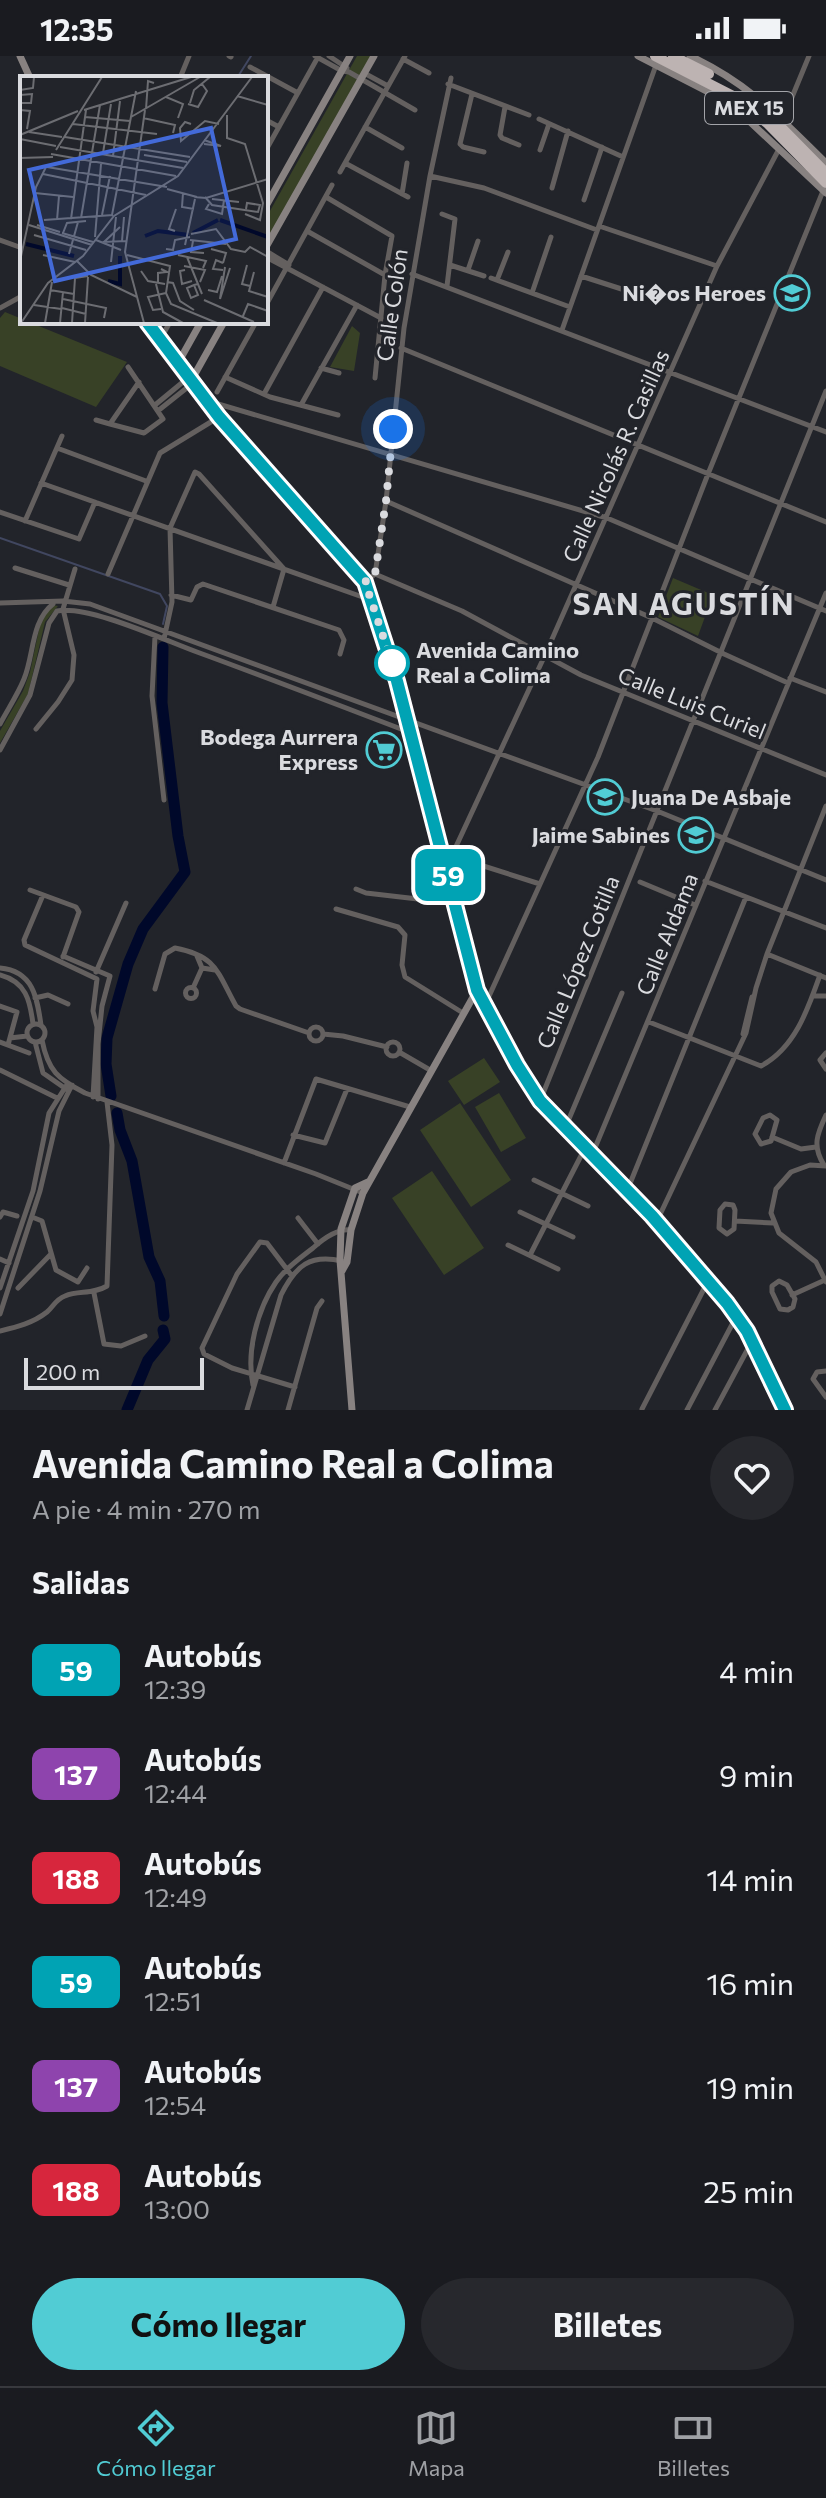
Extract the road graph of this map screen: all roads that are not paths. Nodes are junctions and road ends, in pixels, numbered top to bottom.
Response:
1 (20, 56) edge
2 (189, 56) edge
3 (329, 56) edge
4 (350, 56) edge
5 (374, 56) edge
6 (638, 56) edge
7 (673, 56) edge
8 (690, 56) edge
9 (809, 56) edge
10 (317, 57) edge
11 (404, 57) edge
12 (655, 60) edge
13 (250, 67) dead end
14 (345, 69) junction
15 (429, 73) dead end
16 (29, 76) edge
17 (182, 76) edge
18 (267, 76) edge
19 (363, 76) junction
20 (268, 77) edge
21 (388, 86) junction
22 (298, 93) junction
23 (384, 93) junction
24 (472, 94) junction
25 (505, 107) junction
26 (415, 110) dead end
27 (529, 115) dead end
28 (539, 119) dead end
29 (783, 119) junction
30 (268, 121) edge
31 (549, 124) junction
32 (279, 127) junction
33 (365, 127) junction
34 (568, 131) junction
35 (519, 145) dead end
36 (268, 146) edge
37 (602, 147) junction
38 (402, 148) dead end
39 (779, 148) junction
40 (540, 150) dead end
41 (484, 152) dead end
42 (623, 157) junction
43 (345, 163) junction
44 (407, 163) dead end
45 (826, 163) edge
46 (340, 172) dead end
47 (826, 173) edge
48 (430, 176) junction
49 (332, 185) dead end
50 (552, 188) dead end
51 (825, 188) edge
52 (326, 197) junction
53 (584, 200) dead end
54 (268, 203) edge
55 (442, 214) dead end
56 (598, 228) junction
57 (307, 231) junction
58 (551, 237) dead end
59 (0, 240) edge
60 (478, 241) dead end
61 (268, 245) edge
62 (20, 247) edge
63 (268, 251) edge
64 (508, 252) dead end
65 (268, 258) edge
66 (450, 265) junction
67 (717, 266) junction
68 (289, 267) junction
69 (468, 270) junction
70 (412, 274) junction
71 (385, 275) junction
72 (581, 276) junction
73 (491, 278) junction
74 (447, 286) junction
75 (323, 287) junction
76 (532, 293) junction
77 (634, 293) dead end
78 (20, 297) edge
79 (268, 302) edge
80 (357, 305) junction
81 (570, 307) junction
82 (0, 308) edge
83 (381, 318) junction
84 (149, 324) edge
85 (169, 324) edge
86 (200, 324) edge
87 (223, 324) edge
88 (255, 324) edge
89 (562, 330) junction
90 (165, 331) dead end
91 (401, 348) junction
92 (178, 363) junction
93 (128, 367) dead end
94 (321, 368) junction
95 (670, 372) junction
96 (339, 373) dead end
97 (225, 377) junction
98 (375, 378) dead end
99 (191, 380) junction
100 (139, 382) junction
101 (826, 391) edge
102 (217, 392) dead end
103 (264, 394) junction
104 (739, 398) junction
105 (207, 401) junction
106 (301, 405) junction
107 (157, 408) junction
108 (338, 415) dead end
109 (219, 417) junction
110 (96, 420) dead end
111 (110, 424) junction
112 (812, 426) junction
113 (826, 432) edge
114 (62, 436) dead end
115 (638, 445) junction
116 (57, 448) junction
117 (390, 456) junction
118 (708, 474) junction
119 (146, 481) junction
120 (41, 483) junction
121 (386, 501) junction
122 (95, 502) junction
123 (780, 503) junction
124 (0, 512) edge
125 (133, 515) junction
126 (607, 518) junction
127 (25, 521) junction
128 (826, 522) edge
129 (170, 528) junction
130 (679, 549) junction
131 (15, 568) dead end
132 (75, 569) dead end
133 (284, 569) junction
134 (108, 574) dead end
135 (375, 574) junction
136 (751, 579) junction
137 (365, 582) junction
138 (577, 584) junction
139 (69, 585) junction
140 (826, 593) edge
141 (170, 595) junction
142 (372, 600) junction
143 (63, 601) junction
144 (0, 603) edge
145 (54, 603) junction
146 (273, 607) junction
147 (63, 609) junction
148 (823, 609) edge
149 (652, 618) junction
150 (167, 631) junction
151 (155, 636) junction
152 (164, 639) junction
153 (340, 654) dead end
154 (722, 654) junction
155 (545, 655) junction
156 (789, 680) junction
157 (317, 686) junction
158 (624, 692) junction
159 (826, 692) edge
160 (313, 696) junction
161 (406, 720) junction
162 (694, 721) junction
163 (0, 724) edge
164 (36, 729) dead end
165 (409, 732) junction
166 (761, 749) junction
167 (0, 750) edge
168 (499, 752) junction
169 (826, 775) edge
170 (586, 785) junction
171 (164, 800) dead end
172 (826, 806) edge
173 (657, 811) junction
174 (723, 839) junction
175 (452, 856) junction
176 (446, 868) junction
177 (801, 870) junction
178 (826, 880) edge
179 (705, 881) junction
180 (640, 882) dead end
181 (540, 884) junction
182 (356, 889) dead end
183 (30, 890) dead end
184 (43, 895) junction
185 (746, 897) junction
186 (454, 899) junction
187 (126, 903) dead end
188 (695, 905) junction
189 (336, 909) dead end
190 (784, 911) junction
191 (826, 928) edge
192 (767, 954) junction
193 (197, 955) junction
194 (62, 959) junction
195 (0, 968) edge
196 (202, 968) junction
197 (217, 972) junction
198 (95, 973) junction
199 (0, 975) edge
200 (823, 976) edge
201 (193, 988) dead end
202 (155, 989) dead end
203 (477, 990) junction
204 (622, 993) dead end
205 (813, 996) junction
206 (826, 996) edge
207 (33, 999) junction
208 (68, 1004) dead end
209 (0, 1006) edge
210 (484, 1006) junction
211 (463, 1013) junction
212 (649, 1022) junction
213 (37, 1024) junction
214 (27, 1036) junction
215 (10, 1038) junction
216 (689, 1039) junction
217 (38, 1041) junction
218 (0, 1042) edge
219 (8, 1045) junction
220 (29, 1053) dead end
221 (826, 1053) edge
222 (735, 1057) junction
223 (826, 1069) edge
224 (0, 1070) edge
225 (430, 1070) junction
226 (70, 1087) junction
227 (347, 1089) junction
228 (57, 1098) junction
229 (96, 1098) junction
230 (540, 1101) junction
231 (107, 1102) junction
232 (410, 1107) junction
233 (826, 1115) edge
234 (565, 1127) junction
235 (293, 1135) junction
236 (772, 1137) junction
237 (816, 1147) junction
238 (47, 1148) junction
239 (585, 1148) junction
240 (592, 1155) junction
241 (284, 1163) junction
242 (825, 1166) edge
243 (534, 1180) dead end
244 (359, 1191) junction
245 (627, 1191) junction
246 (561, 1192) junction
247 (588, 1206) dead end
248 (520, 1212) dead end
249 (17, 1216) dead end
250 (0, 1217) edge
251 (32, 1217) junction
252 (298, 1218) dead end
253 (657, 1221) junction
254 (735, 1221) junction
255 (773, 1223) junction
256 (546, 1224) junction
257 (341, 1229) junction
258 (351, 1230) junction
259 (573, 1237) dead end
260 (318, 1244) junction
261 (508, 1245) dead end
262 (50, 1255) junction
263 (530, 1255) junction
264 (0, 1259) edge
265 (344, 1261) junction
266 (8, 1266) junction
267 (87, 1268) dead end
268 (558, 1269) dead end
269 (287, 1270) junction
270 (14, 1271) junction
271 (292, 1276) junction
272 (708, 1280) junction
273 (826, 1281) edge
274 (0, 1288) edge
275 (18, 1288) dead end
276 (94, 1293) junction
277 (792, 1295) junction
278 (322, 1301) dead end
279 (0, 1314) edge
280 (736, 1317) junction
281 (0, 1331) edge
282 (145, 1336) dead end
283 (751, 1343) junction
284 (826, 1371) edge
285 (254, 1376) junction
286 (295, 1387) junction
287 (826, 1397) edge
288 (642, 1409) edge
289 (247, 1410) edge
290 (288, 1410) edge
291 (352, 1410) edge
292 (687, 1410) edge
293 (715, 1410) edge
294 (785, 1410) edge

1 - 16 street
2 - 17 street
3 - 14 street
4 - 14 street
5 - 19 street
6 - 12 street
7 - 47 highway, MEX 15
8 - 29 street
9 - 29 street
10 - 14 street
10 - 22 street
11 - 15 street
11 - 21 street
12 - 39 street
12 - 42 street
12 - 51 highway, MEX 15
13 - 18 street
14 - 19 street
14 - 54 street
19 - 21 street
19 - 23 street
19 - 61 street
20 - 22 street
21 - 23 street
22 - 32 street
23 - 26 street
23 - 33 street
24 - 25 street
24 - 41 street
24 - 48 street, Calle Colón
25 - 27 street
25 - 35 street
28 - 31 street
29 - 45 street
30 - 32 street
31 - 34 street
31 - 40 street
32 - 36 street
33 - 38 street
33 - 43 street
34 - 37 street
34 - 50 street
37 - 42 street
37 - 53 street
39 - 51 street
39 - 67 street, Calle Nicolás R. Casillas
42 - 56 street
43 - 44 street
43 - 46 street
48 - 56 street
48 - 70 street, Calle Colón
49 - 52 street
51 - 104 street
52 - 57 street
52 - 71 street
55 - 66 street
56 - 67 street
56 - 72 street
57 - 68 street
57 - 71 street
58 - 76 street
59 - 62 street
60 - 69 street
63 - 68 street
64 - 73 street
65 - 68 street
66 - 69 street
66 - 74 street
67 - 95 street, Calle Nicolás R. Casillas
68 - 75 street
68 - 79 street
69 - 73 street
70 - 74 street
70 - 91 street, Calle Colón
71 - 83 street
72 - 77 street
72 - 81 street
73 - 76 street
74 - 89 street
75 - 80 street
75 - 103 street
76 - 81 street
78 - 82 street
80 - 83 street
80 - 94 street
81 - 89 street
83 - 98 street
84 - 92 street
85 - 90 street
86 - 92 street
87 - 99 street
88 - 97 street
89 - 95 street
91 - 115 street
91 - 117 street, Calle Colón
92 - 99 street
93 - 100 street
94 - 96 street
94 - 106 street
95 - 104 street
95 - 115 street, Calle Nicolás R. Casillas
97 - 102 street
97 - 103 street
99 - 105 street
99 - 107 street
100 - 107 street
100 - 111 street
101 - 112 street, Calle López Cotilla
103 - 106 street
104 - 112 street
104 - 118 street
105 - 109 street
105 - 117 street
106 - 108 street
107 - 111 street
109 - 119 street
109 - 137 street
110 - 111 street
112 - 113 street
112 - 123 street, Calle López Cotilla
114 - 116 street
115 - 118 street
115 - 126 street, Calle Nicolás R. Casillas
116 - 119 street
116 - 120 street
117 - 121 street, Calle Colón
117 - 126 street
118 - 123 street
118 - 130 street
119 - 125 street
120 - 122 street
120 - 127 street
121 - 135 street, Calle Colón
121 - 138 street
122 - 125 street
122 - 127 street
123 - 128 street
123 - 136 street, Calle López Cotilla
124 - 127 street
125 - 129 street
125 - 134 street
126 - 130 street
126 - 138 street, Calle Nicolás R. Casillas
129 - 133 street
129 - 133 street
129 - 141 street
130 - 136 street
130 - 149 street
131 - 139 street
132 - 139 street
133 - 142 street
133 - 146 street
135 - 137 street
135 - 155 street, Calle Luis Curiel
136 - 148 street
136 - 154 street, Calle López Cotilla
137 - 142 street
138 - 149 street
138 - 155 street, Calle Nicolás R. Casillas
139 - 143 street
140 - 148 street, Calle Aldama
141 - 146 street
141 - 150 street
142 - 161 street
143 - 145 street
143 - 147 street
143 - 150 street
144 - 145 street
145 - 163 street
146 - 153 street
147 - 151 street
147 - 164 street
147 - 167 street
148 - 156 street, Calle Aldama
149 - 154 street
149 - 158 street
150 - 152 street
150 - 157 street
151 - 152 street
151 - 171 street
152 - 160 street
154 - 156 street
154 - 162 street, Calle López Cotilla
155 - 158 street, Calle Luis Curiel
155 - 168 street, Calle Nicolás R. Casillas
156 - 159 street
156 - 166 street, Calle Aldama
157 - 160 street
157 - 161 street
158 - 162 street, Calle Luis Curiel
158 - 170 street
160 - 165 street
161 - 165 street
161 - 168 street
162 - 166 street, Calle Luis Curiel
162 - 173 street, Calle López Cotilla
165 - 176 street
166 - 169 street, Calle Luis Curiel
166 - 174 street, Calle Aldama
168 - 170 street
168 - 175 street, Calle Nicolás R. Casillas
170 - 173 street
170 - 181 street
172 - 177 street
173 - 174 street
173 - 230 street, Calle López Cotilla
174 - 177 street
174 - 179 street, Calle Aldama
175 - 176 street, Calle Nicolás R. Casillas
175 - 181 street
176 - 186 street
177 - 178 street
177 - 190 street
179 - 185 street
179 - 188 street, Calle Aldama
180 - 188 street
181 - 210 street
182 - 186 street
183 - 184 street
184 - 194 street
184 - 194 street
185 - 190 street
185 - 216 street
186 - 203 street
187 - 198 street
188 - 212 street, Calle Aldama
189 - 211 street
190 - 191 street
190 - 192 street
192 - 200 street
192 - 222 street
193 - 196 street
193 - 197 street
193 - 202 street
194 - 198 street
195 - 207 street
196 - 197 street
196 - 201 street
197 - 225 street
198 - 229 street
198 - 229 street
199 - 207 street
200 - 205 street
203 - 210 street
203 - 211 street
204 - 234 street
205 - 206 street
205 - 222 street
207 - 208 street
207 - 213 street
209 - 215 street
210 - 230 street
211 - 225 street
212 - 216 street
212 - 240 street, Calle Aldama
213 - 214 street
213 - 217 street
214 - 215 street
214 - 217 street
215 - 219 street
216 - 222 street
216 - 245 street
217 - 226 street
218 - 219 street
219 - 220 street
221 - 223 street
222 - 253 street
224 - 228 street
225 - 232 street
226 - 228 street
226 - 229 street
226 - 238 street
227 - 232 street
227 - 235 street
227 - 235 street
228 - 238 street
229 - 231 street
230 - 234 street
231 - 241 street
231 - 276 street
232 - 244 street
233 - 237 street
234 - 239 street
235 - 241 street
236 - 236 street
236 - 237 street
237 - 242 street
238 - 251 street
238 - 266 street
239 - 240 street
239 - 246 street
240 - 245 street
241 - 244 street
242 - 255 street
243 - 246 street
244 - 257 street
244 - 258 street
245 - 253 street
246 - 247 street
246 - 256 street
248 - 256 street
249 - 250 street
251 - 262 street
251 - 270 street
252 - 260 street
253 - 272 street
254 - 254 street
254 - 255 street
255 - 273 street
256 - 259 street
256 - 263 street
257 - 258 street
257 - 260 street
257 - 265 street
258 - 265 street
260 - 269 street
261 - 263 street
262 - 267 street
262 - 275 street
263 - 268 street
264 - 266 street
265 - 271 street
265 - 291 street
266 - 270 street
266 - 274 street
269 - 271 street
269 - 285 street
269 - 285 street
270 - 279 street
271 - 285 street
272 - 280 street
272 - 288 street
273 - 277 street
276 - 281 street
276 - 282 street
277 - 277 street
278 - 286 street
280 - 283 street
280 - 292 street
283 - 293 street
283 - 294 street
284 - 287 street
285 - 286 street
285 - 289 street
286 - 290 street

